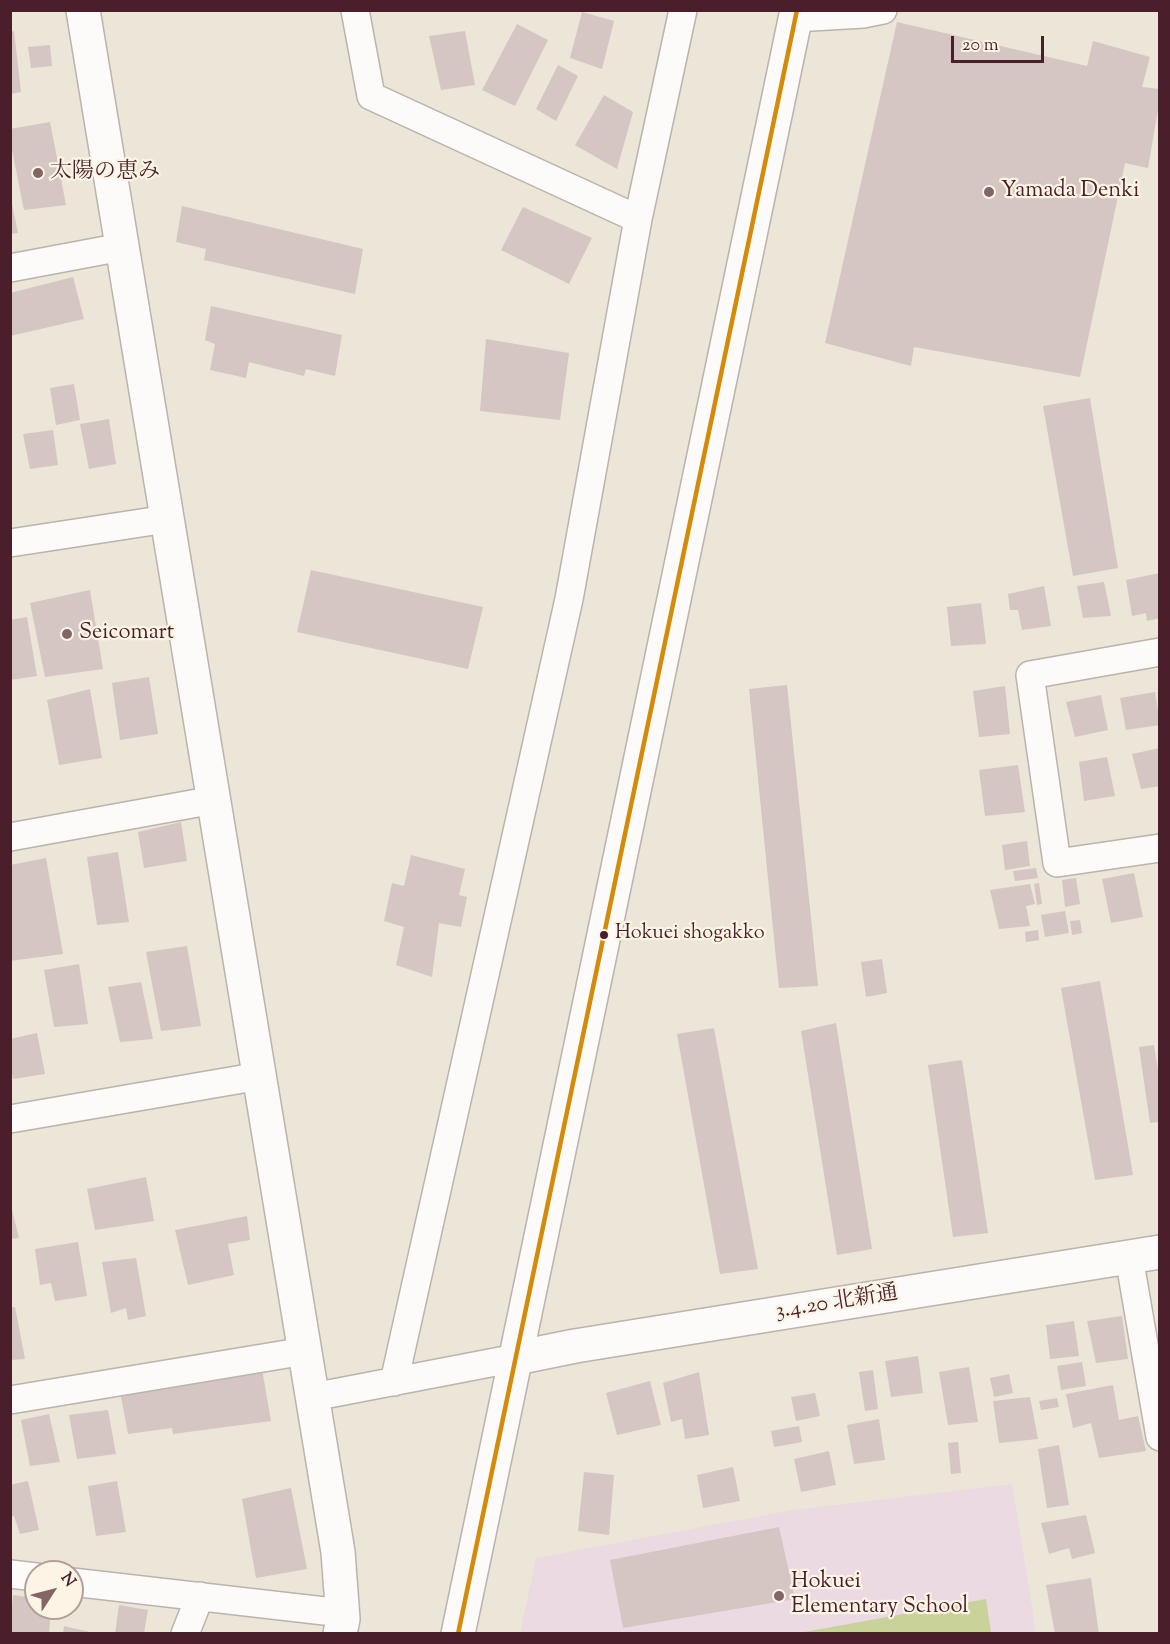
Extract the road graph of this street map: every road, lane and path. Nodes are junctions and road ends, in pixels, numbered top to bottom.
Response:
1 (83, 10) edge
2 (355, 10) edge
3 (683, 10) edge
4 (883, 10) edge
5 (796, 14) edge
6 (638, 219) junction
7 (122, 247) junction
8 (10, 268) edge
9 (167, 519) junction
10 (10, 543) edge
11 (1160, 652) edge
12 (214, 800) junction
13 (10, 837) edge
14 (1160, 848) edge
15 (260, 1076) junction
16 (10, 1119) edge
17 (1144, 1255) edge
18 (305, 1351) junction
19 (516, 1358) junction
20 (394, 1382) junction
21 (313, 1398) junction
22 (10, 1400) edge
23 (1160, 1437) edge
24 (84, 1582) edge
25 (200, 1596) junction
26 (341, 1623) edge
27 (185, 1634) edge
28 (458, 1634) edge

1 - 7 main road
2 - 6 street
3 - 6 street
4 - 5 street
5 - 19 main road
6 - 20 street
7 - 8 street
7 - 9 main road
9 - 10 street
9 - 12 main road
11 - 14 street
12 - 13 street
12 - 15 main road
15 - 16 street
15 - 18 main road
17 - 19 main road, 3.4.20 北新通
17 - 23 street
18 - 21 main road
18 - 22 street
19 - 20 street
19 - 28 main road
20 - 21 street
21 - 26 main road
24 - 25 street
25 - 26 street
25 - 27 street

